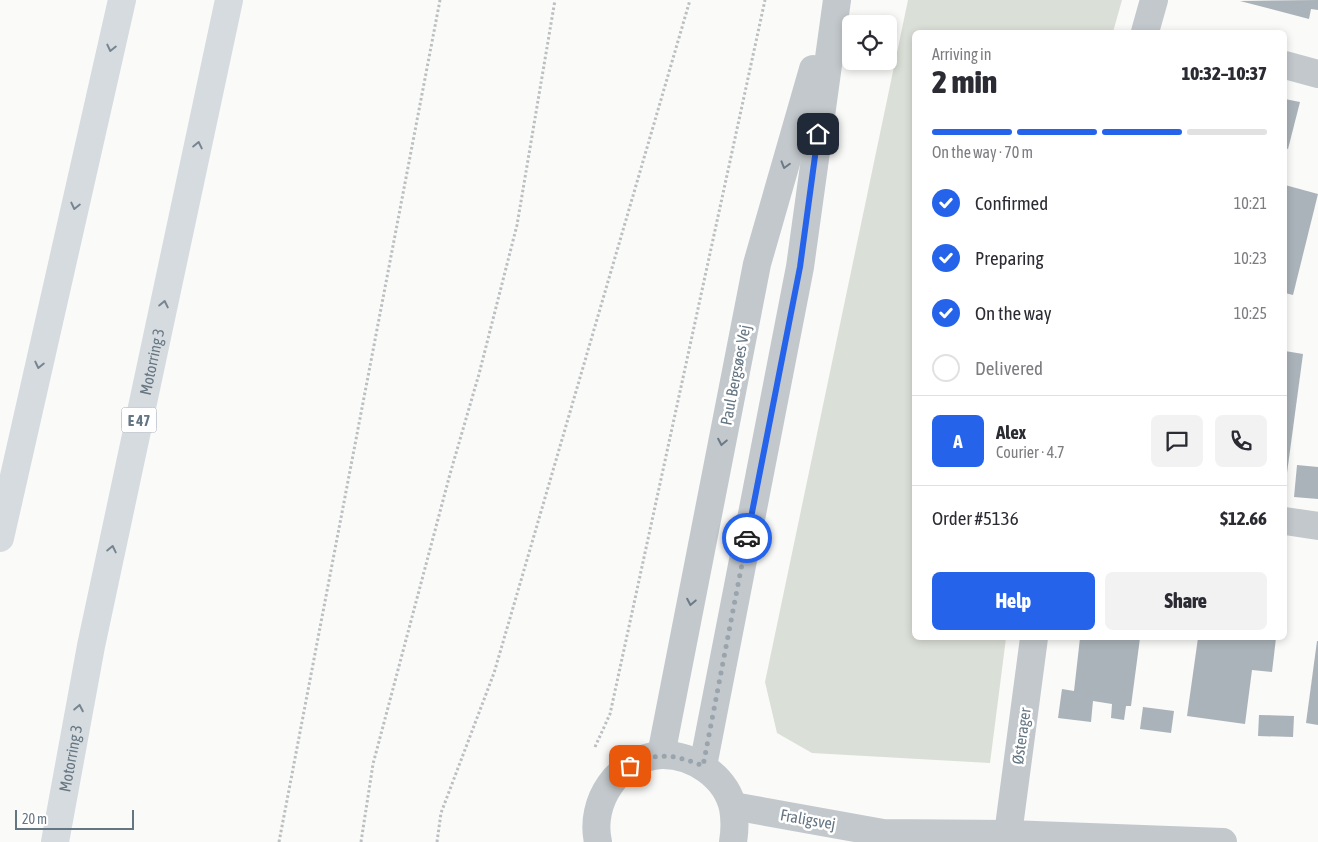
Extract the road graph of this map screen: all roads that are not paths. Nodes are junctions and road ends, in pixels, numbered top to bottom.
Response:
1 (122, 0) edge
2 (229, 0) edge
3 (833, 0) edge
4 (837, 0) edge
5 (1154, 0) edge
6 (1150, 30) edge
7 (1287, 66) edge
8 (1318, 74) edge
9 (1287, 521) edge
10 (1318, 526) edge
11 (0, 538) edge
12 (1034, 640) edge
13 (661, 756) junction
14 (703, 766) junction
15 (733, 806) junction
16 (882, 833) junction
17 (1008, 834) junction
18 (54, 842) edge
19 (598, 842) edge
20 (733, 842) edge
21 (825, 842) edge
22 (1223, 842) edge

1 -> 11 highway
18 -> 2 highway, Motorring 3 / E 47
3 -> 13 street, Paul Bergsøes Vej
4 - 14 street
5 - 6 street
7 - 8 street
9 - 10 street
12 - 17 street, Østerager
13 - 14 street
13 - 19 street
14 - 15 street
15 - 16 street, Fraligsvej
15 - 20 street
16 - 17 street, Fraligsvej
16 - 21 street, Fraligsvej
17 - 22 street, Fraligsvej

